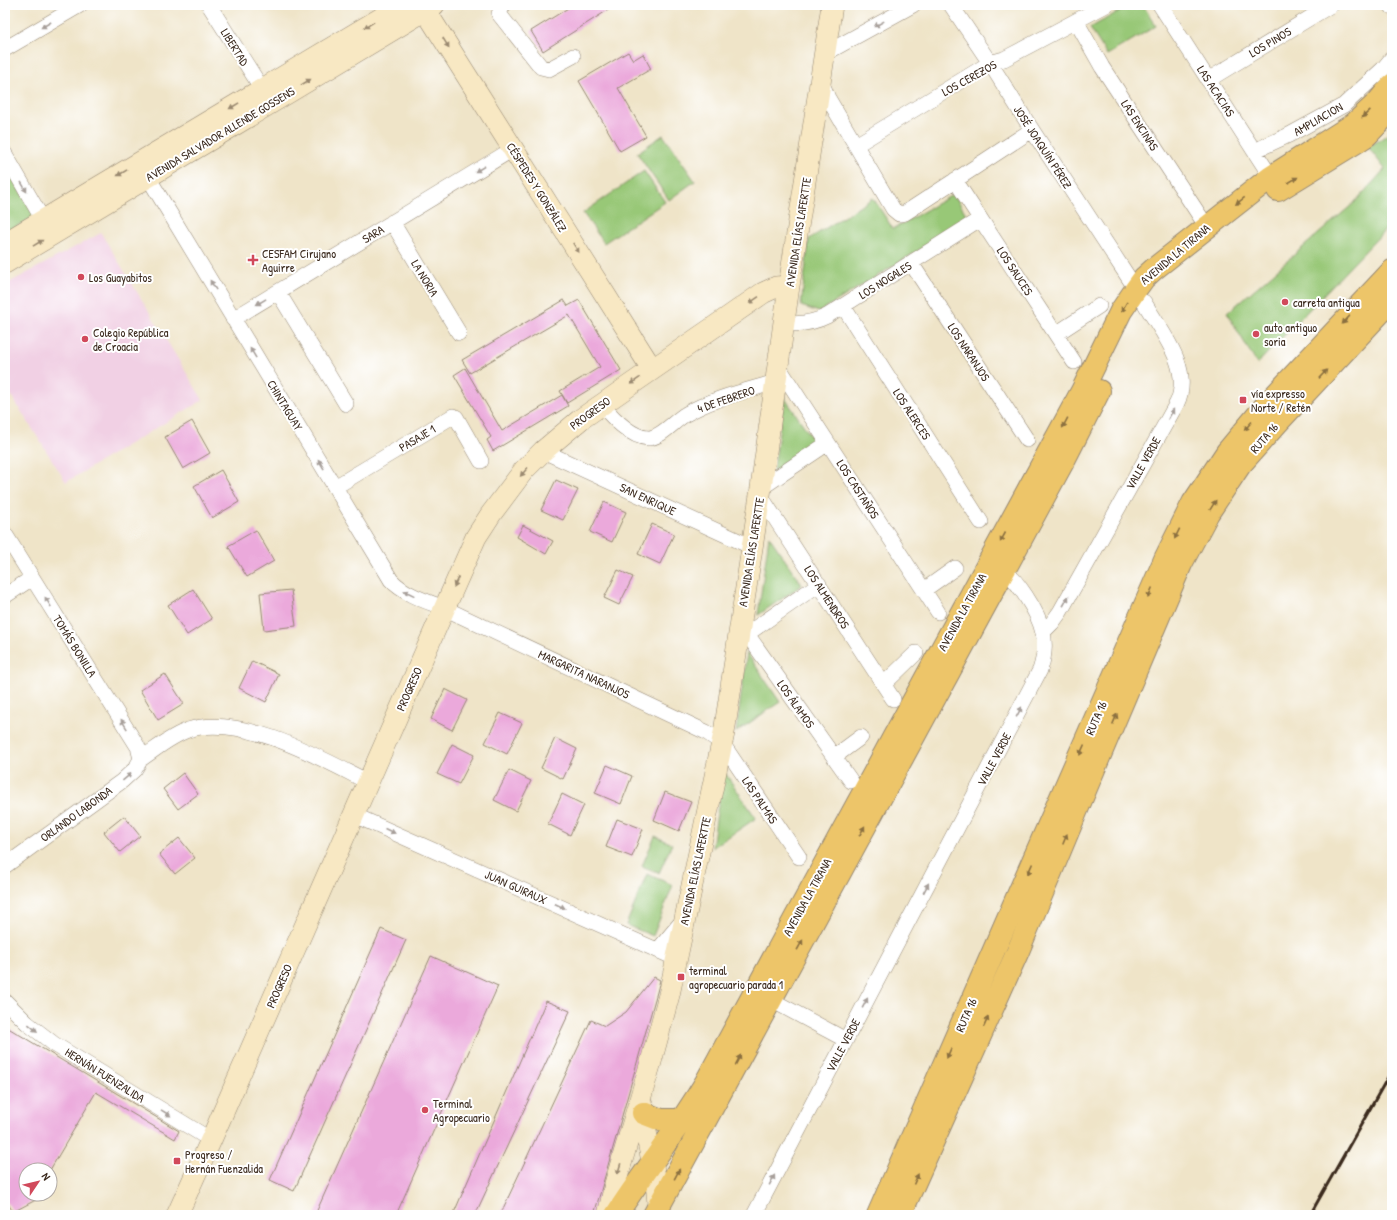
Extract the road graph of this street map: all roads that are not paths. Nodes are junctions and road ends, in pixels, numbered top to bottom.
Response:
1 (80, 5) edge
2 (209, 5) edge
3 (403, 5) edge
4 (504, 5) edge
5 (832, 5) edge
6 (913, 5) edge
7 (951, 5) edge
8 (1106, 5) edge
9 (1331, 5) edge
10 (1164, 6) edge
11 (427, 7) edge
12 (1076, 21) junction
13 (5, 49) edge
14 (826, 53) junction
15 (573, 56) dead end
16 (1392, 58) edge
17 (990, 63) junction
18 (1208, 80) junction
19 (820, 81) junction
20 (1392, 85) edge
21 (262, 89) junction
22 (1392, 109) edge
23 (1392, 122) edge
24 (1032, 130) junction
25 (1367, 135) junction
26 (856, 145) junction
27 (513, 149) junction
28 (1254, 151) junction
29 (5, 154) edge
30 (148, 177) junction
31 (1271, 177) junction
32 (955, 180) junction
33 (980, 219) junction
34 (43, 220) junction
35 (392, 222) junction
36 (1206, 227) junction
37 (5, 243) edge
38 (5, 263) edge
39 (911, 263) junction
40 (1392, 271) edge
41 (789, 286) junction
42 (278, 292) junction
43 (1140, 295) junction
44 (1392, 300) edge
45 (843, 306) junction
46 (1099, 306) dead end
47 (233, 319) junction
48 (784, 323) junction
49 (458, 333) dead end
50 (1056, 334) junction
51 (1074, 362) dead end
52 (652, 369) junction
53 (777, 374) junction
54 (346, 404) dead end
55 (601, 404) junction
56 (1027, 440) dead end
57 (828, 443) junction
58 (543, 451) junction
59 (482, 461) dead end
60 (335, 487) junction
61 (761, 491) junction
62 (981, 522) dead end
63 (5, 534) edge
64 (752, 547) junction
65 (997, 565) junction
66 (955, 568) dead end
67 (32, 578) junction
68 (819, 584) junction
69 (924, 590) junction
70 (5, 596) edge
71 (444, 608) junction
72 (938, 612) dead end
73 (1043, 632) junction
74 (743, 633) junction
75 (916, 652) dead end
76 (884, 684) junction
77 (893, 699) dead end
78 (861, 737) dead end
79 (722, 743) junction
80 (834, 757) junction
81 (141, 759) junction
82 (851, 781) dead end
83 (368, 782) junction
84 (354, 815) junction
85 (799, 857) dead end
86 (5, 866) edge
87 (686, 916) junction
88 (658, 950) junction
89 (677, 959) junction
90 (763, 995) junction
91 (5, 1001) edge
92 (10, 1015) edge
93 (846, 1040) junction
94 (642, 1104) junction
95 (681, 1120) junction
96 (211, 1140) junction
97 (652, 1160) junction
98 (656, 1212) edge
99 (177, 1215) edge
100 (608, 1215) edge
101 (616, 1215) edge
102 (754, 1215) edge
103 (878, 1215) edge
104 (900, 1215) edge

1 -> 13 street
2 - 21 street, LIBERTAD
3 -> 21 street, AVENIDA SALVADOR ALLENDE GOSSENS
4 - 15 street
5 - 14 street, AVENIDA ELÍAS LAFERTTE
6 -> 14 street
7 - 17 street, JOSÉ JOAQUÍN PÉREZ
8 - 12 street, LOS CEREZOS
9 - 18 street, LOS PINOS
10 - 18 street, LAS ACACIAS
11 -> 27 street, CÉSPEDES Y GONZÁLEZ
30 -> 11 street, AVENIDA SALVADOR ALLENDE GOSSENS
12 - 17 street, LOS CEREZOS
12 - 36 street, LAS ENCINAS
14 - 19 street, AVENIDA ELÍAS LAFERTTE
16 - 28 street, AMPLIACION
17 - 24 street, JOSÉ JOAQUÍN PÉREZ
17 - 26 street, LOS CEREZOS
18 - 28 street, LAS ACACIAS
19 - 26 street
19 - 41 street, AVENIDA ELÍAS LAFERTTE
20 -> 31 highway, AVENIDA LA TIRANA
21 -> 34 street, AVENIDA SALVADOR ALLENDE GOSSENS
22 - 25 highway, AVENIDA LA TIRANA
23 - 25 highway
24 - 32 street
24 - 43 street, JOSÉ JOAQUÍN PÉREZ
43 -> 25 highway, AVENIDA LA TIRANA
26 - 32 street
27 -> 35 street, SARA
27 -> 52 street, CÉSPEDES Y GONZÁLEZ
28 - 31 street, LAS ACACIAS
29 -> 34 street
38 -> 30 street, AVENIDA SALVADOR ALLENDE GOSSENS
47 -> 30 street, CHINTAGUAY
31 -> 36 highway, AVENIDA LA TIRANA
32 - 33 street, LOS SAUCES
33 - 39 street, LOS NOGALES
33 - 50 street, LOS SAUCES
34 - 37 street, AVENIDA SALVADOR ALLENDE GOSSENS
35 - 42 street, SARA
35 - 49 street, LA NORIA
36 - 43 highway, AVENIDA LA TIRANA
39 - 45 street, LOS NOGALES
39 - 56 street, LOS NARANJOS
40 -> 103 highway, RUTA 16
41 - 48 street, AVENIDA ELÍAS LAFERTTE
41 -> 52 street, PROGRESO
42 -> 47 street, SARA
42 - 54 street
43 - 65 highway, AVENIDA LA TIRANA
73 -> 43 street, VALLE VERDE
104 -> 44 highway, RUTA 16
45 - 48 street, LOS NOGALES
45 - 62 street, LOS ALERCES
46 - 50 street
60 -> 47 street, CHINTAGUAY
48 - 53 street, AVENIDA ELÍAS LAFERTTE
50 - 51 street, LOS SAUCES
52 -> 55 street, PROGRESO
53 - 55 street, 4 DE FEBRERO
53 - 57 street, LOS CASTAÑOS
53 - 61 street, AVENIDA ELÍAS LAFERTTE
55 - 58 street, PROGRESO
57 - 61 street
57 - 69 street, LOS CASTAÑOS
58 - 64 street, SAN ENRIQUE
58 -> 71 street, PROGRESO
59 - 60 street, PASAJE 1
71 -> 60 street, CHINTAGUAY
61 - 64 street, AVENIDA ELÍAS LAFERTTE
61 - 68 street, LOS ALMENDROS
63 - 67 street, TOMÁS BONILLA
64 - 74 street, AVENIDA ELÍAS LAFERTTE
65 - 73 street
65 - 90 highway, AVENIDA LA TIRANA
66 - 69 street
67 - 70 street
81 -> 67 street, TOMÁS BONILLA
68 - 74 street
68 - 76 street, LOS ALMENDROS
69 - 72 street, LOS CASTAÑOS
71 - 79 street, MARGARITA NARANJOS
71 - 83 street, PROGRESO
93 -> 73 street, VALLE VERDE
74 - 79 street, AVENIDA ELÍAS LAFERTTE
74 - 80 street, LOS ÁLAMOS
75 - 76 street
76 - 77 street, LOS ALMENDROS
78 - 80 street
79 - 85 street, LAS PALMAS
79 - 87 street, AVENIDA ELÍAS LAFERTTE
80 - 82 street, LOS ÁLAMOS
81 - 83 street, ORLANDO LABONDA
86 -> 81 street, ORLANDO LABONDA
83 - 84 street, PROGRESO
84 -> 88 street, JUAN GUIRAUX
84 - 96 street, PROGRESO
87 - 88 street
87 - 89 street, AVENIDA ELÍAS LAFERTTE
88 - 89 street, JUAN GUIRAUX
89 - 94 street, AVENIDA ELÍAS LAFERTTE
90 - 93 street
90 - 95 highway, AVENIDA LA TIRANA
98 -> 90 highway, AVENIDA LA TIRANA
91 - 92 street, HERNÁN FUENZALIDA
92 -> 96 street, HERNÁN FUENZALIDA
102 -> 93 street, VALLE VERDE
94 - 95 highway
94 - 97 street, AVENIDA ELÍAS LAFERTTE
94 -> 100 street, AVENIDA ELÍAS LAFERTTE
95 - 97 highway, AVENIDA LA TIRANA
96 - 99 street, PROGRESO
97 - 98 street, AVENIDA ELÍAS LAFERTTE
97 - 101 highway, AVENIDA LA TIRANA

